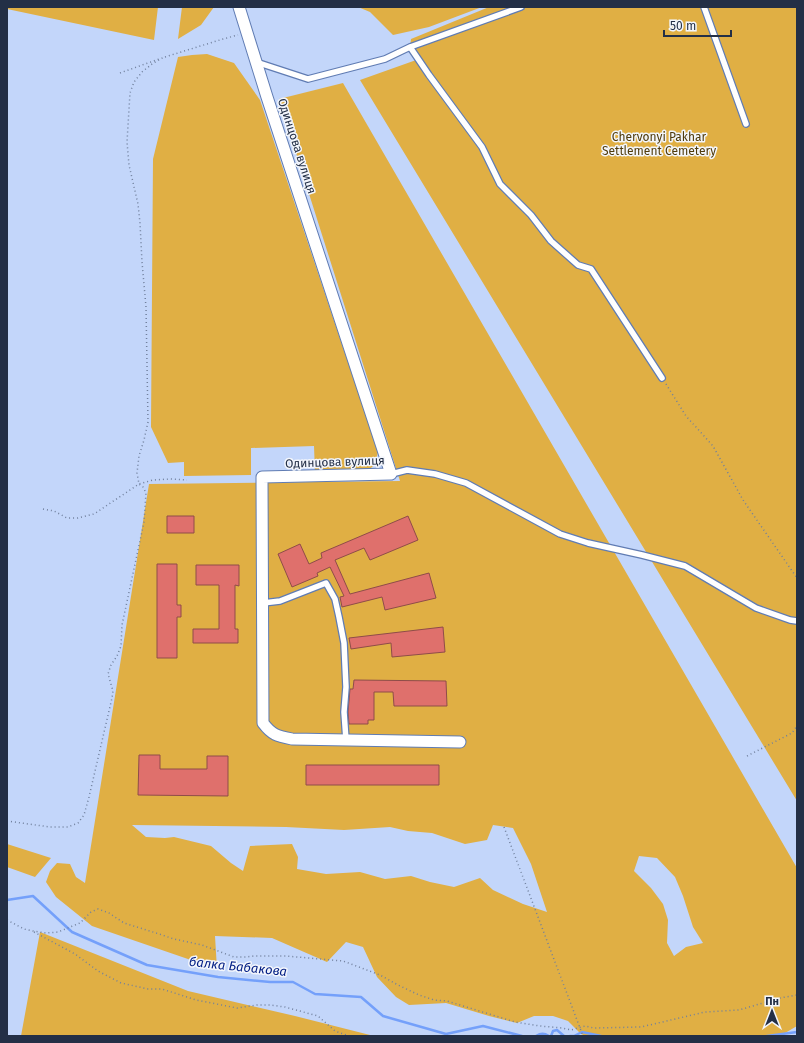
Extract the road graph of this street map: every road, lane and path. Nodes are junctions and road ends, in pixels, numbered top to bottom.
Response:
1 (239, 7) edge
2 (521, 7) edge
3 (704, 7) edge
4 (248, 33) junction
5 (410, 48) junction
6 (164, 57) junction
7 (256, 62) junction
8 (120, 73) dead end
9 (746, 124) dead end
10 (662, 378) joint
11 (391, 474) junction
12 (187, 480) dead end
13 (139, 484) junction
14 (43, 509) dead end
15 (797, 578) edge
16 (263, 603) junction
17 (797, 621) edge
18 (797, 726) edge
19 (346, 740) junction
20 (460, 742) dead end
21 (747, 756) dead end
22 (7, 821) edge
23 (504, 826) dead end
24 (7, 920) edge
25 (33, 931) junction
26 (797, 995) edge
27 (579, 1027) junction
28 (583, 1035) edge
29 (349, 1036) edge

1 - 4 street, Одинцова вулиця
2 - 5 lane
3 - 9 lane
4 - 6 path
4 - 7 street, Одинцова вулиця
5 - 7 lane
5 - 10 lane
6 - 8 path
6 - 13 path
7 - 11 street, Одинцова вулиця
10 - 15 path
11 - 16 street, Одинцова вулиця
11 - 17 lane
12 - 13 path
13 - 14 path
13 - 22 path
16 - 19 street, Одинцова вулиця
16 - 19 lane
18 - 21 path
19 - 20 street, Одинцова вулиця
23 - 27 path
24 - 25 path
25 - 27 path
25 - 29 path
26 - 27 path
27 - 28 path

